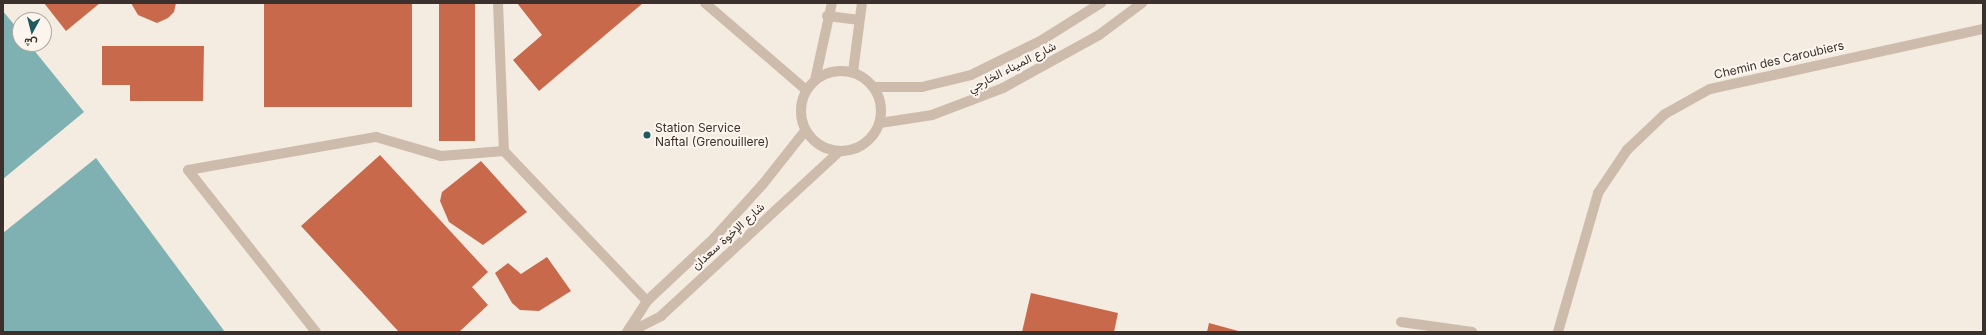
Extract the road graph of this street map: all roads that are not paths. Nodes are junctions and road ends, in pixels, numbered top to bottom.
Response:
1 (498, 3) edge
2 (705, 3) edge
3 (832, 3) edge
4 (862, 3) edge
5 (1101, 3) edge
6 (1142, 3) edge
7 (827, 16) junction
8 (858, 20) junction
9 (1983, 29) edge
10 (853, 72) junction
11 (815, 80) junction
12 (874, 87) junction
13 (806, 90) junction
14 (880, 123) junction
15 (805, 131) junction
16 (504, 151) junction
17 (839, 152) junction
18 (647, 301) junction
19 (1401, 322) dead end
20 (316, 332) edge
21 (626, 332) edge
22 (630, 332) edge
23 (1472, 332) edge
24 (1558, 332) edge

1 - 16 street
2 - 13 street
3 - 7 street
4 - 8 street
5 - 12 street, شارع الميناء الخارجي
6 - 14 street, شارع الميناء الخارجي
7 - 8 street
7 - 11 street
8 - 10 street
9 - 24 street, Chemin des Caroubiers
10 - 11 street
10 - 12 street
11 - 13 street
12 - 14 street
13 - 15 street
14 - 17 street
15 - 17 street
15 - 18 street, شارع الإخوة سعدان
16 - 18 street
16 - 20 street
17 - 22 street, شارع الإخوة سعدان
18 - 21 street, شارع الإخوة سعدان
19 - 23 street

